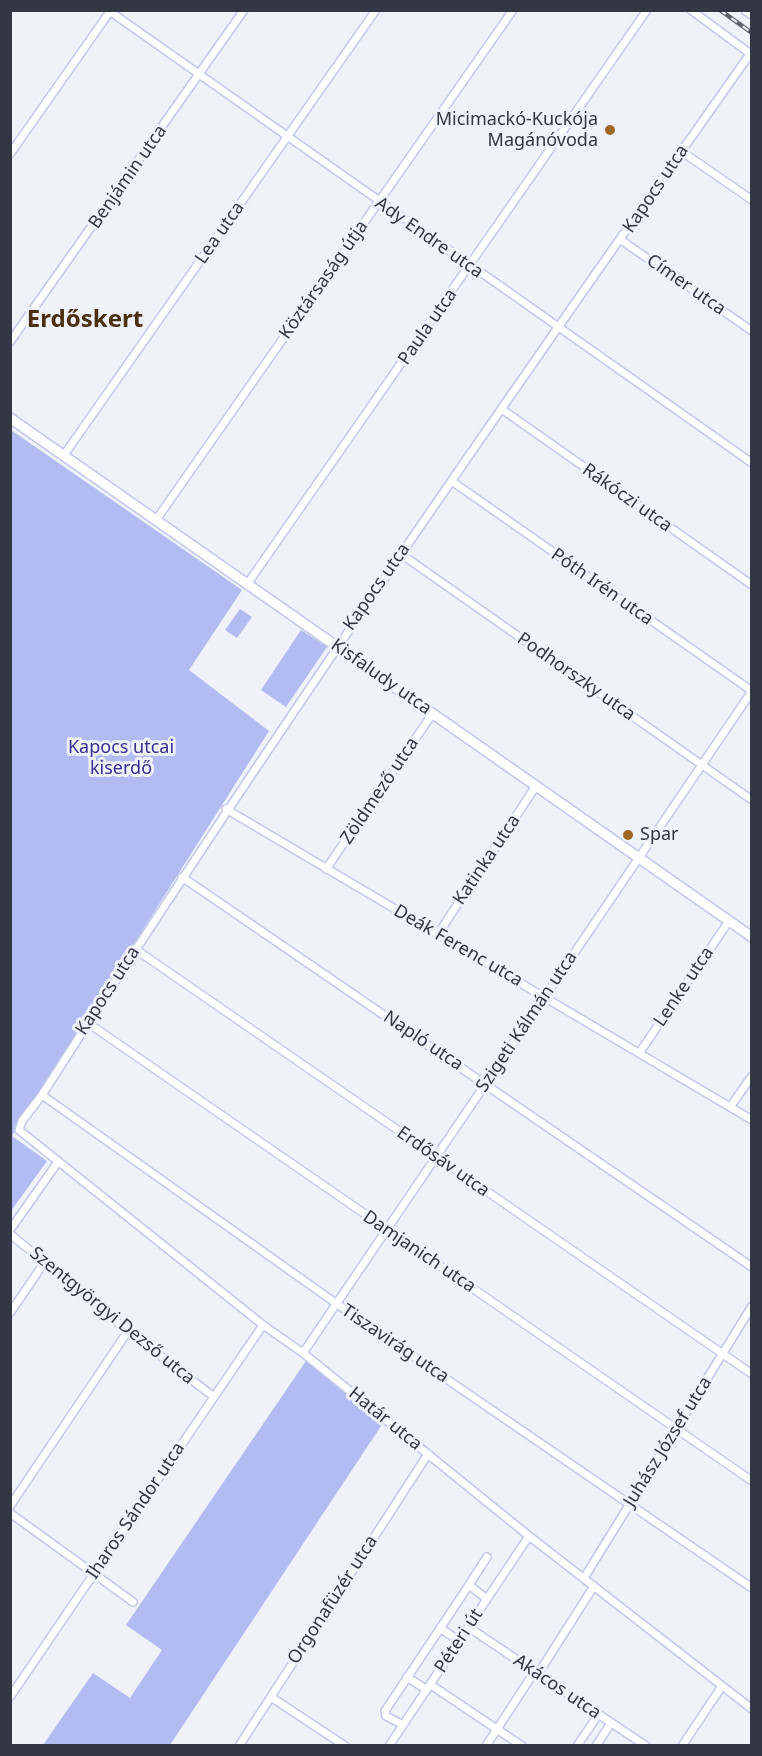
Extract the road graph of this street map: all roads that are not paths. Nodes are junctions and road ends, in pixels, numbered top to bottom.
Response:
1 (244, 10) edge
2 (376, 10) edge
3 (513, 10) edge
4 (647, 10) edge
5 (691, 10) edge
6 (746, 10) edge
7 (110, 11) edge
8 (752, 14) edge
9 (751, 54) edge
10 (199, 76) junction
11 (287, 138) junction
12 (681, 151) junction
13 (10, 154) edge
14 (752, 200) edge
15 (379, 202) junction
16 (621, 240) junction
17 (471, 267) junction
18 (560, 329) junction
19 (752, 331) edge
20 (10, 342) edge
21 (503, 410) junction
22 (10, 418) edge
23 (64, 455) junction
24 (752, 463) edge
25 (453, 482) junction
26 (156, 520) junction
27 (400, 554) junction
28 (248, 583) junction
29 (752, 585) edge
30 (336, 646) junction
31 (752, 691) edge
32 (433, 713) junction
33 (702, 765) junction
34 (537, 786) junction
35 (752, 800) edge
36 (226, 809) junction
37 (638, 856) junction
38 (326, 869) junction
39 (182, 877) junction
40 (729, 921) junction
41 (438, 934) junction
42 (752, 937) edge
43 (135, 949) junction
44 (544, 996) junction
45 (87, 1023) junction
46 (640, 1052) junction
47 (752, 1076) edge
48 (486, 1083) junction
49 (42, 1095) junction
50 (730, 1107) junction
51 (752, 1120) edge
52 (19, 1130) joint
53 (436, 1158) junction
54 (58, 1162) junction
55 (10, 1230) edge
56 (386, 1230) junction
57 (10, 1234) edge
58 (44, 1263) junction
59 (752, 1267) edge
60 (337, 1304) junction
61 (752, 1306) edge
62 (10, 1313) edge
63 (263, 1325) junction
64 (128, 1331) junction
65 (303, 1353) junction
66 (722, 1354) junction
67 (752, 1374) edge
68 (214, 1396) junction
69 (676, 1428) junction
70 (428, 1454) junction
71 (752, 1481) edge
72 (630, 1504) junction
73 (10, 1506) edge
74 (10, 1513) edge
75 (529, 1536) junction
76 (487, 1557) dead end
77 (94, 1572) junction
78 (584, 1578) junction
79 (469, 1585) junction
80 (594, 1586) junction
81 (752, 1588) edge
82 (487, 1599) junction
83 (133, 1602) dead end
84 (468, 1627) junction
85 (440, 1628) junction
86 (459, 1641) junction
87 (536, 1672) junction
88 (407, 1677) junction
89 (722, 1686) junction
90 (429, 1688) junction
91 (10, 1697) edge
92 (271, 1697) junction
93 (752, 1709) edge
94 (598, 1715) junction
95 (611, 1723) junction
96 (403, 1725) junction
97 (496, 1730) junction
98 (239, 1746) edge
99 (345, 1746) edge
100 (389, 1746) edge
101 (486, 1746) edge
102 (522, 1746) edge
103 (577, 1746) edge
104 (596, 1746) edge
105 (646, 1746) edge
106 (682, 1746) edge

1 - 10 street, Benjámin utca
2 - 11 street, Lea utca
3 - 15 street, Köztársaság útja
4 - 17 street, Paula utca
5 - 9 street
6 - 8 street
7 - 10 street, Ady Endre utca
7 - 13 street
9 - 12 street, Kapocs utca
10 - 11 street, Ady Endre utca
10 - 20 street, Benjámin utca
11 - 15 street, Ady Endre utca
11 - 23 street, Lea utca
12 - 14 street
12 - 16 street, Kapocs utca
15 - 17 street, Ady Endre utca
15 - 26 street, Köztársaság útja
16 - 18 street, Kapocs utca
16 - 19 street, Címer utca
17 - 18 street, Ady Endre utca
17 - 28 street, Paula utca
18 - 21 street, Kapocs utca
18 - 24 street, Ady Endre utca
21 - 25 street, Kapocs utca
21 - 29 street, Rákóczi utca
22 - 23 street, Kisfaludy utca
23 - 26 street, Kisfaludy utca
25 - 27 street, Kapocs utca
25 - 31 street, Póth Irén utca
26 - 28 street, Kisfaludy utca
27 - 30 street, Kapocs utca
27 - 33 street, Podhorszky utca
28 - 30 street, Kisfaludy utca
30 - 32 street, Kisfaludy utca
30 - 36 street, Kapocs utca
31 - 33 street, Szigeti Kálmán utca
32 - 34 street, Kisfaludy utca
32 - 38 street, Zöldmező utca
33 - 35 street, Podhorszky utca
33 - 37 street, Szigeti Kálmán utca
34 - 37 street, Kisfaludy utca
34 - 41 street, Katinka utca
36 - 38 street, Deák Ferenc utca
36 - 39 street, Kapocs utca
37 - 40 street, Kisfaludy utca
37 - 44 street, Szigeti Kálmán utca
38 - 41 street, Deák Ferenc utca
39 - 43 street, Kapocs utca
39 - 48 street, Napló utca
40 - 42 street, Kisfaludy utca
40 - 46 street, Lenke utca
41 - 44 street, Deák Ferenc utca
43 - 45 street, Kapocs utca
43 - 53 street, Erdősáv utca
44 - 46 street, Deák Ferenc utca
44 - 48 street, Szigeti Kálmán utca
45 - 49 street, Kapocs utca
45 - 56 street, Damjanich utca
46 - 50 street, Deák Ferenc utca
47 - 50 street
48 - 53 street, Szigeti Kálmán utca
48 - 59 street, Napló utca
49 - 52 street, Kapocs utca
49 - 60 street, Tiszavirág utca
50 - 51 street, Deák Ferenc utca
52 - 54 street, Határ utca
53 - 56 street, Szigeti Kálmán utca
53 - 66 street, Erdősáv utca
54 - 55 street
54 - 63 street, Határ utca
56 - 60 street, Szigeti Kálmán utca
56 - 69 street, Damjanich utca
57 - 58 street, Szentgyörgyi Dezső utca
58 - 62 street
58 - 64 street, Szentgyörgyi Dezső utca
60 - 65 street, Szigeti Kálmán utca
60 - 72 street, Tiszavirág utca
61 - 66 street, Juhász József utca
63 - 65 street, Határ utca
63 - 68 street, Iharos Sándor utca
64 - 68 street, Szentgyörgyi Dezső utca
64 - 73 street
65 - 70 street, Határ utca
66 - 67 street, Erdősáv utca
66 - 69 street, Juhász József utca
68 - 77 street, Iharos Sándor utca
69 - 71 street, Damjanich utca
69 - 72 street, Juhász József utca
70 - 75 street, Határ utca
70 - 92 street, Orgonafüzér utca
72 - 78 street, Juhász József utca
72 - 81 street, Tiszavirág utca
74 - 77 street
75 - 78 street, Határ utca
75 - 82 street, Péteri út
76 - 79 street
77 - 83 street
77 - 91 street, Iharos Sándor utca
78 - 80 street, Határ utca
79 - 82 street
79 - 85 street
80 - 87 street
80 - 89 street, Határ utca
82 - 84 street, Péteri út
84 - 86 street, Péteri út
84 - 87 street, Akácos utca
85 - 86 street
85 - 88 street
86 - 90 street, Péteri út
87 - 94 street, Akácos utca
87 - 97 street
88 - 90 street
88 - 96 street
89 - 93 street, Határ utca
89 - 106 street
90 - 96 street, Péteri út
90 - 97 street
92 - 98 street, Orgonafüzér utca
92 - 99 street
94 - 95 street, Akácos utca
94 - 103 street
95 - 104 street
95 - 105 street, Akácos utca
96 - 100 street, Péteri út
97 - 101 street
97 - 102 street

